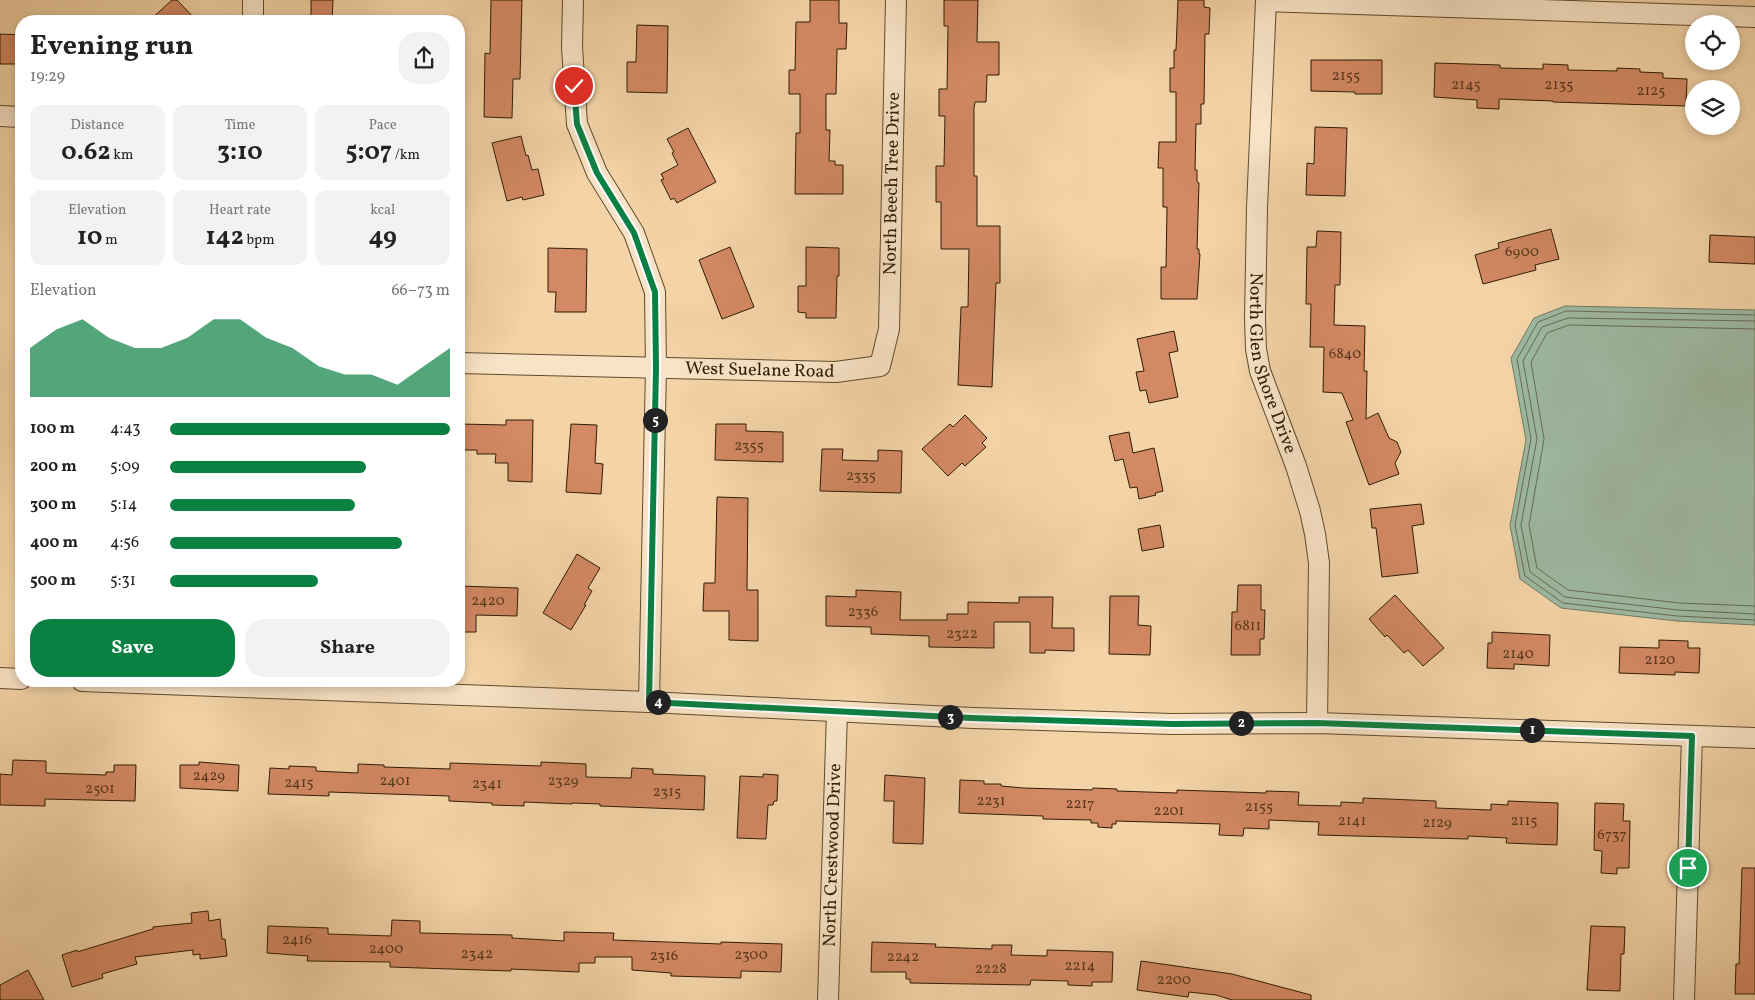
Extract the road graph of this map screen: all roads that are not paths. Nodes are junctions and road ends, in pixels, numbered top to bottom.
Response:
1 (253, 0) edge
2 (573, 0) edge
3 (896, 0) edge
4 (1266, 0) edge
5 (253, 15) edge
6 (1755, 17) edge
7 (0, 116) edge
8 (15, 117) edge
9 (465, 362) edge
10 (880, 366) joint
11 (656, 368) junction
12 (0, 678) edge
13 (15, 679) edge
14 (307, 687) edge
15 (649, 702) junction
16 (837, 711) junction
17 (1317, 723) junction
18 (1692, 736) junction
19 (1755, 738) edge
20 (828, 1000) edge
21 (1684, 1000) edge

1 - 5 street
2 - 11 street
3 - 10 street, North Beech Tree Drive
4 - 6 street
4 - 17 street, North Glen Shore Drive
7 - 8 street
9 - 11 street, West Suelane Road
10 - 11 street, West Suelane Road
11 - 15 street
12 - 13 street
14 - 15 street
15 - 16 street
16 - 17 street
16 - 20 street, North Crestwood Drive
17 - 18 street
18 - 19 street
18 - 21 street

